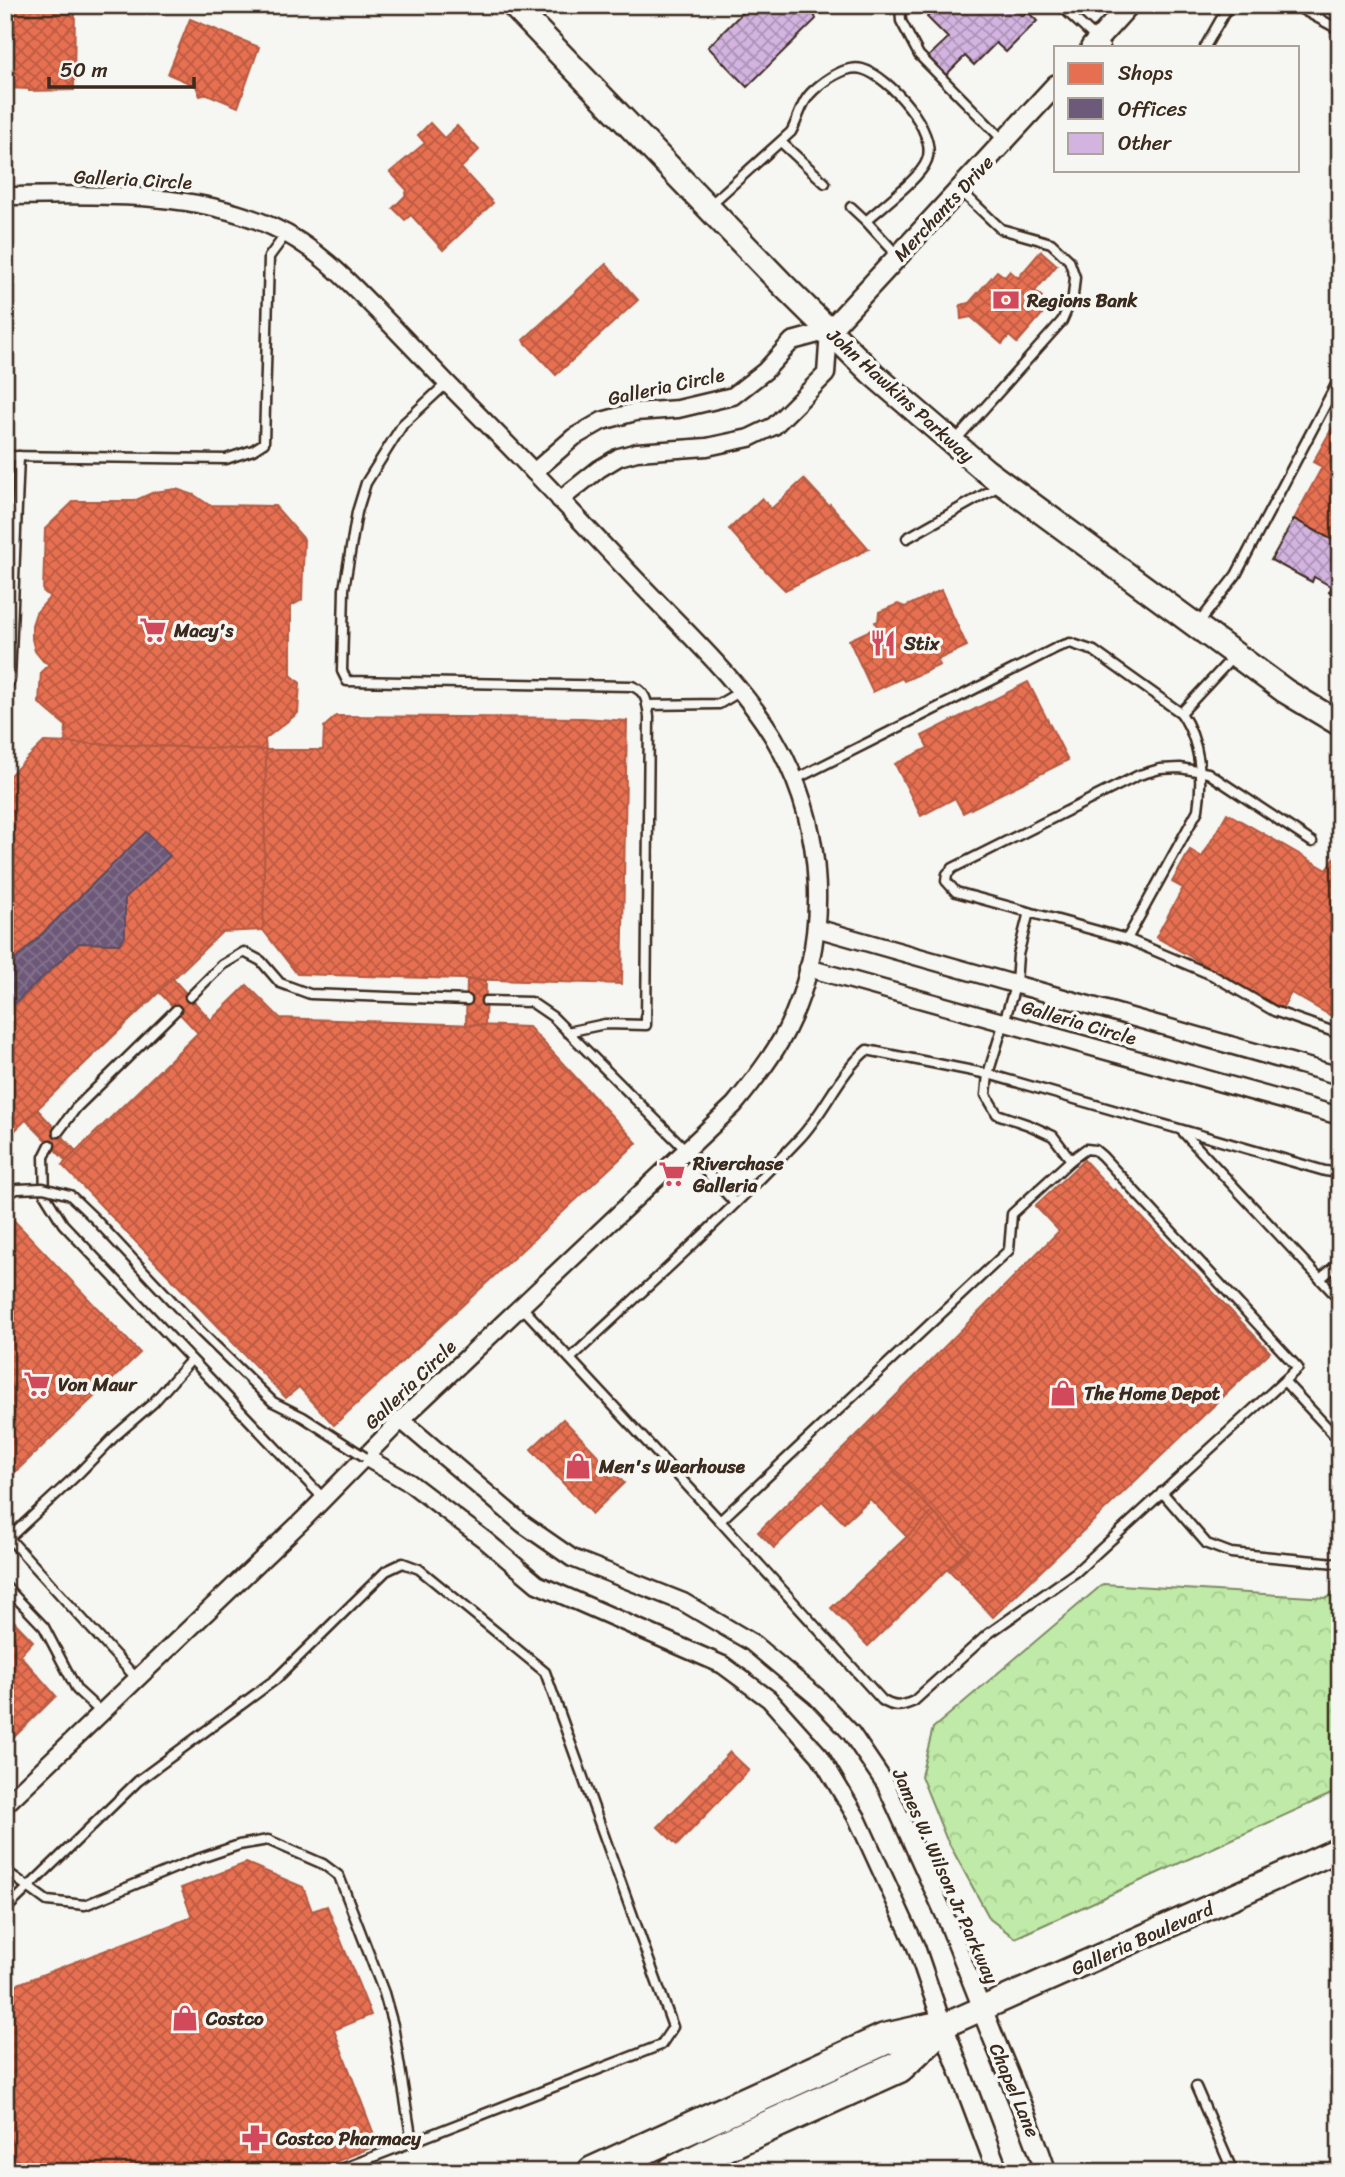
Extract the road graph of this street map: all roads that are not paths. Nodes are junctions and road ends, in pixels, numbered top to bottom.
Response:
1 (513, 5) edge
2 (900, 5) edge
3 (1060, 5) edge
4 (1129, 5) edge
5 (1229, 5) edge
6 (1294, 5) edge
7 (1340, 30) edge
8 (1098, 45) edge
9 (1206, 46) edge
10 (1054, 87) edge
11 (1004, 141) junction
12 (781, 142) junction
13 (825, 183) dead end
14 (960, 190) junction
15 (5, 196) edge
16 (851, 206) dead end
17 (707, 207) junction
18 (866, 221) junction
19 (286, 234) junction
20 (898, 256) junction
21 (829, 331) junction
22 (1340, 377) edge
23 (447, 383) junction
24 (953, 443) junction
25 (5, 456) edge
26 (19, 456) junction
27 (534, 472) junction
28 (1003, 484) junction
29 (560, 500) junction
30 (907, 538) dead end
31 (1196, 626) junction
32 (1235, 654) junction
33 (5, 691) edge
34 (741, 691) junction
35 (647, 705) junction
36 (1181, 713) junction
37 (1340, 724) edge
38 (1199, 770) junction
39 (796, 779) junction
40 (1312, 842) dead end
41 (1030, 912) junction
42 (816, 928) junction
43 (1127, 939) junction
44 (808, 968) junction
45 (1016, 983) junction
46 (190, 997) dead end
47 (467, 1000) dead end
48 (486, 1001) dead end
49 (176, 1010) dead end
50 (1004, 1023) junction
51 (568, 1031) junction
52 (1340, 1034) edge
53 (988, 1074) junction
54 (1340, 1076) edge
55 (1340, 1116) edge
56 (1181, 1130) junction
57 (58, 1132) dead end
58 (50, 1144) dead end
59 (686, 1150) junction
60 (1071, 1160) junction
61 (1340, 1173) edge
62 (5, 1195) edge
63 (735, 1203) junction
64 (1340, 1262) edge
65 (1320, 1279) junction
66 (1340, 1300) edge
67 (521, 1306) junction
68 (571, 1358) junction
69 (191, 1360) junction
70 (1284, 1381) junction
71 (401, 1420) junction
72 (1340, 1441) edge
73 (365, 1457) junction
74 (1162, 1492) junction
75 (324, 1499) junction
76 (720, 1521) junction
77 (7, 1536) edge
78 (1340, 1561) edge
79 (5, 1586) edge
80 (137, 1679) junction
81 (102, 1713) junction
82 (5, 1805) edge
83 (1340, 1849) edge
84 (5, 1870) edge
85 (29, 1888) junction
86 (5, 1910) edge
87 (982, 2009) junction
88 (943, 2026) junction
89 (1196, 2087) dead end
90 (412, 2142) junction
91 (334, 2172) edge
92 (593, 2172) edge
93 (673, 2172) edge
94 (998, 2172) edge
95 (1046, 2172) edge
96 (1234, 2172) edge

1 - 17 main road, John Hawkins Parkway
2 - 11 lane
3 - 8 lane
4 - 8 street
5 - 9 lane
6 - 7 lane
10 - 11 street, Merchants Drive
11 - 14 street, Merchants Drive
12 - 13 lane
12 - 17 lane
12 - 18 lane
14 - 20 street, Merchants Drive
14 - 24 lane
15 - 19 street, Galleria Circle
16 - 18 lane
17 - 21 main road, John Hawkins Parkway
18 - 20 lane
19 - 23 street, Galleria Circle
19 - 26 lane
20 - 21 street, Merchants Drive
21 - 24 main road, John Hawkins Parkway
21 - 27 street, Galleria Circle
21 - 29 street
22 - 31 lane
23 - 27 street, Galleria Circle
23 - 35 lane
24 - 28 main road, John Hawkins Parkway
25 - 26 lane
26 - 33 lane
27 - 29 street, Galleria Circle
28 - 30 lane
28 - 31 main road, John Hawkins Parkway
29 - 34 street, Galleria Circle
31 - 32 main road, John Hawkins Parkway
32 - 36 lane
32 - 37 main road, John Hawkins Parkway
34 - 35 lane
34 - 39 street, Galleria Circle
35 - 51 lane
36 - 38 lane
36 - 39 lane
38 - 40 lane
38 - 41 lane
38 - 43 lane
39 - 42 street, Galleria Circle
41 - 43 lane
41 - 45 lane
42 - 44 street, Galleria Circle
42 - 45 street, Galleria Circle
43 - 52 lane
44 - 50 street, Galleria Circle
44 - 59 street, Galleria Circle
45 - 50 lane
45 - 54 street, Galleria Circle
46 - 47 lane
48 - 51 lane
49 - 57 lane
50 - 53 lane
50 - 55 street, Galleria Circle
51 - 59 lane
53 - 56 lane
53 - 60 lane
53 - 63 lane
56 - 61 lane
56 - 65 lane
58 - 69 lane
59 - 63 lane
59 - 67 street, Galleria Circle
60 - 70 lane
60 - 76 lane
62 - 73 lane, bridge
63 - 68 lane
64 - 65 lane
65 - 66 lane
67 - 68 lane
67 - 71 street, Galleria Circle
68 - 76 lane
69 - 75 lane
69 - 77 lane
70 - 72 lane
70 - 74 lane
71 - 73 street, Galleria Circle
71 - 87 street, James W. Wilson Jr Parkway
73 - 75 street, Galleria Circle
73 - 88 street
74 - 76 lane
74 - 78 lane
75 - 80 street, Galleria Circle
77 - 80 lane
79 - 81 lane
80 - 81 street, Galleria Circle
81 - 82 street, Galleria Circle
83 - 87 main road, Galleria Boulevard
84 - 85 lane
85 - 86 lane
85 - 90 lane
85 - 90 lane
87 - 88 main road, Galleria Boulevard
87 - 95 street, Chapel Lane
88 - 92 highway
88 - 93 highway
88 - 94 street
89 - 96 lane
90 - 91 lane

